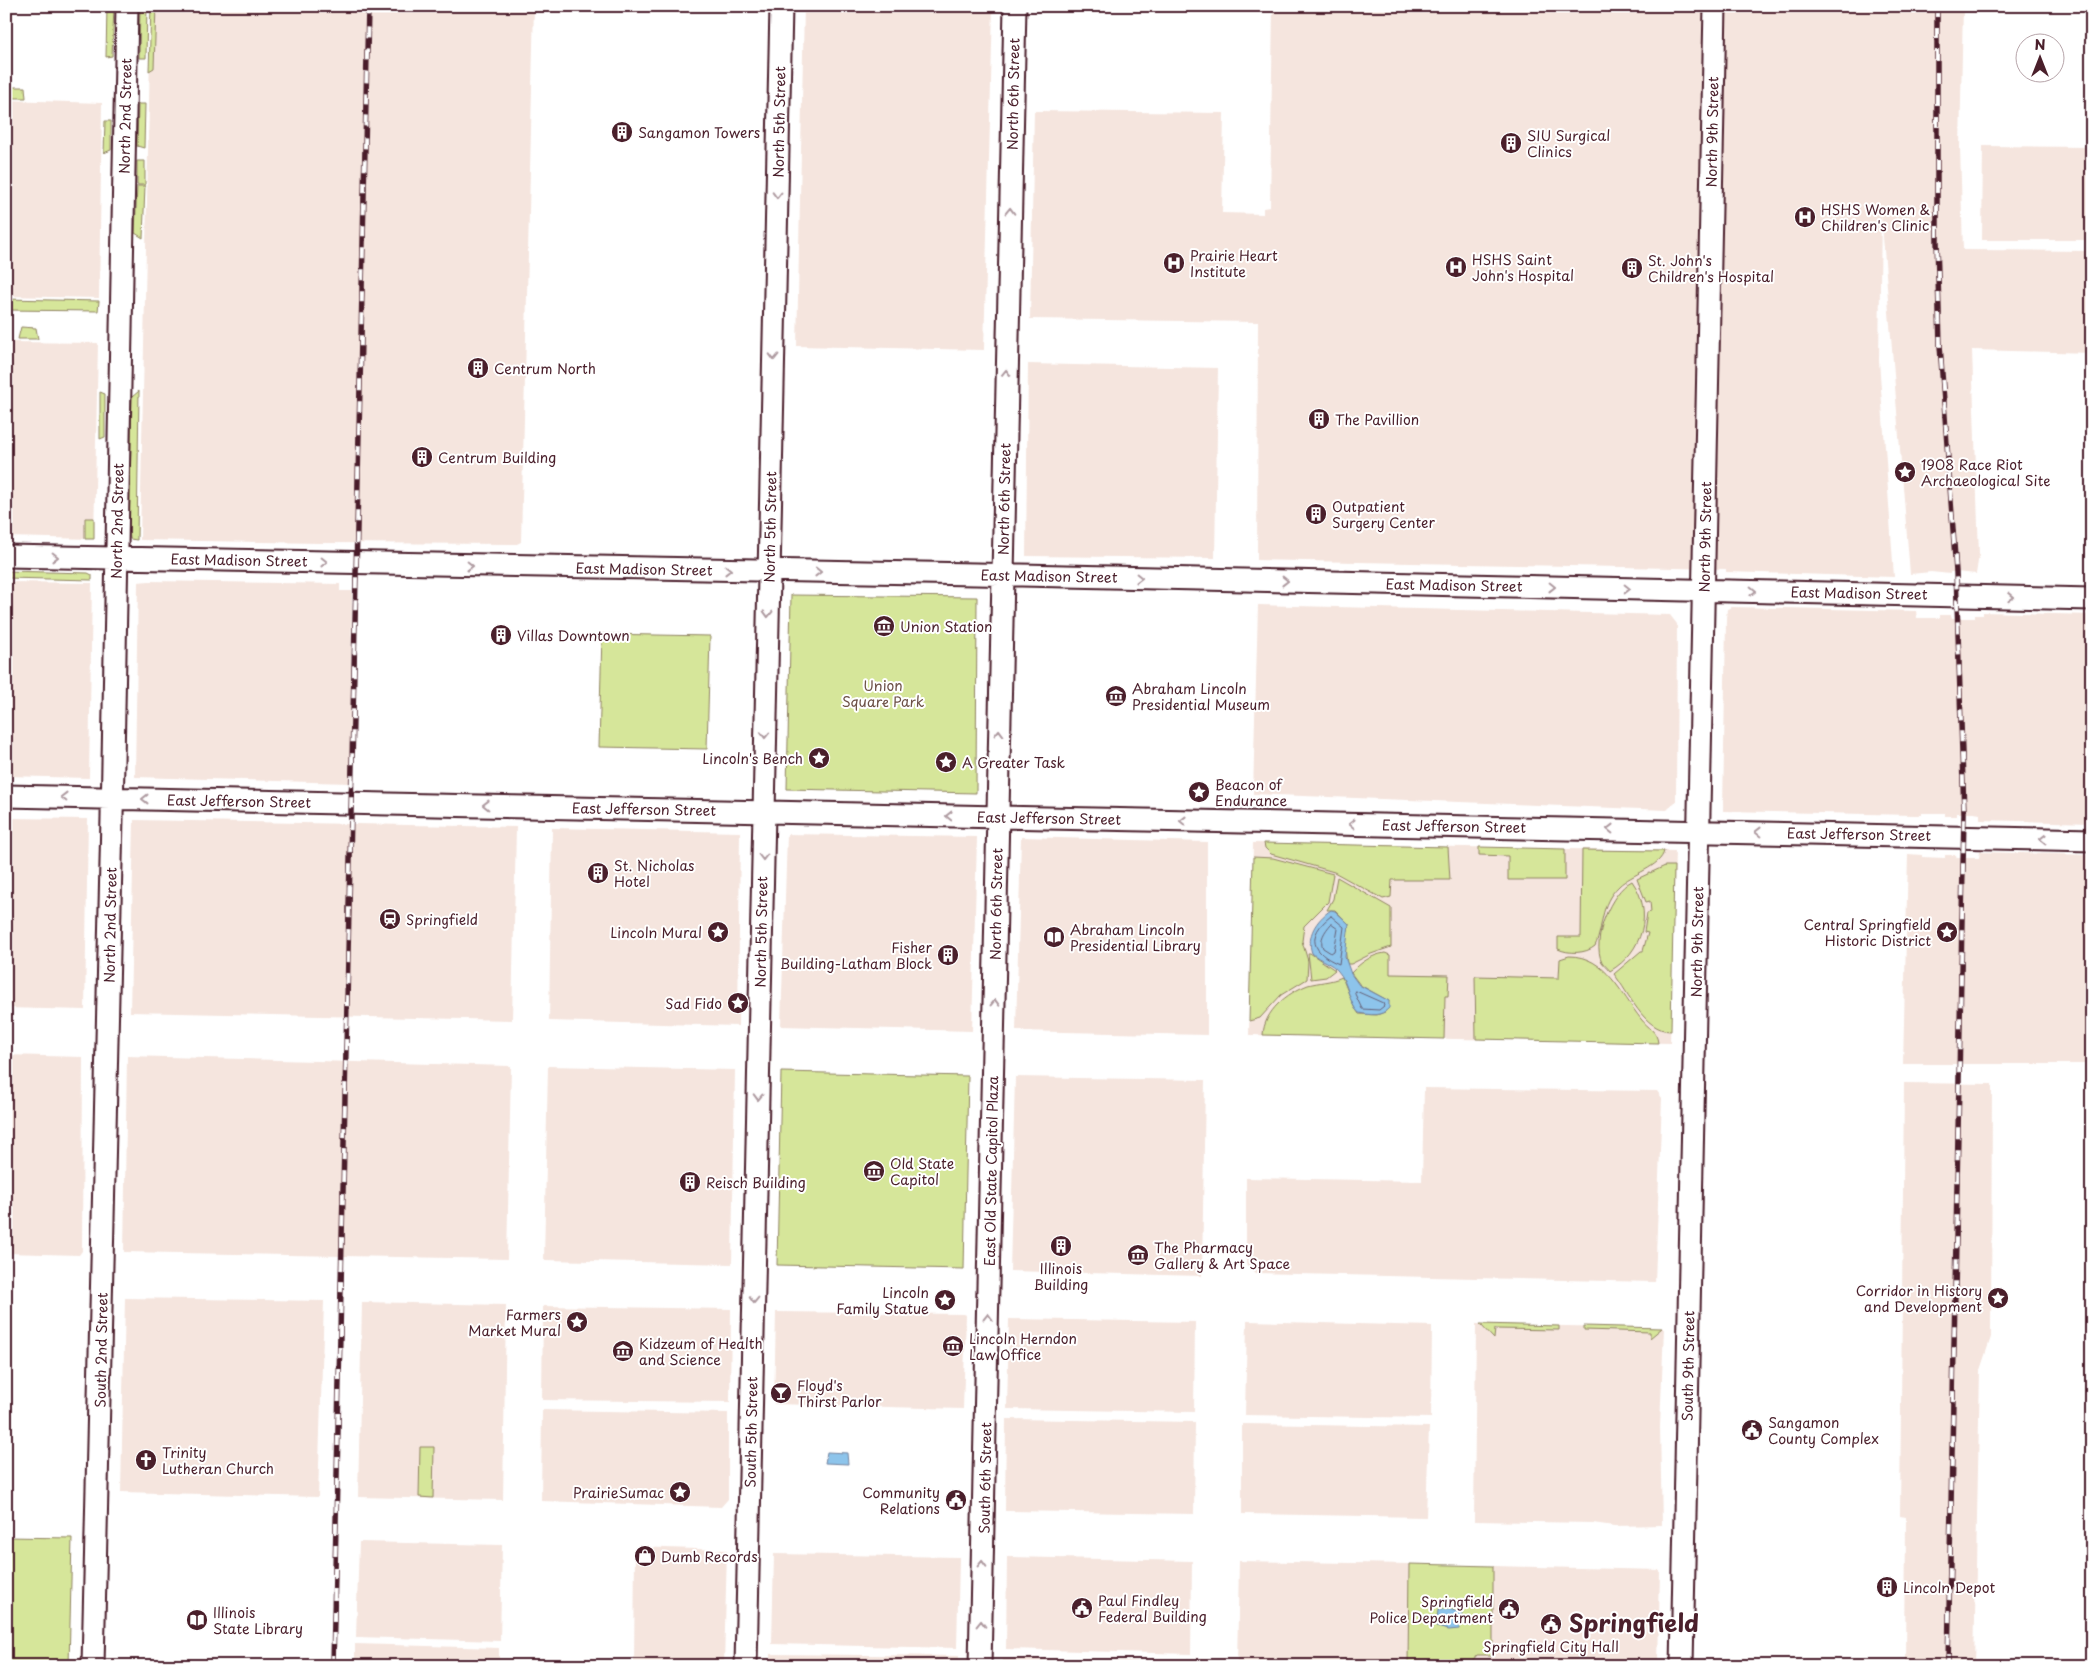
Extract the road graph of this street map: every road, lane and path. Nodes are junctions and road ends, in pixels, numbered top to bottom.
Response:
1 (127, 6) edge
2 (781, 6) edge
3 (1015, 6) edge
4 (1715, 6) edge
5 (6, 556) edge
6 (116, 558) junction
7 (769, 571) junction
8 (1003, 575) junction
9 (1704, 590) junction
10 (2092, 599) edge
11 (6, 796) edge
12 (113, 799) junction
13 (764, 811) junction
14 (998, 817) junction
15 (1699, 830) junction
16 (2092, 840) edge
17 (107, 1035) joint
18 (759, 1048) joint
19 (994, 1052) joint
20 (1695, 1067) joint
21 (989, 1290) joint
22 (93, 1666) edge
23 (746, 1666) edge
24 (980, 1666) edge
25 (1682, 1666) edge

1 - 6 main road, North 2nd Street
2 -> 7 main road, North 5th Street
8 -> 3 main road, North 6th Street
4 - 9 main road, North 9th Street
5 -> 6 main road, East Madison Street
6 -> 7 main road, East Madison Street
6 - 12 main road, North 2nd Street
7 -> 8 main road, East Madison Street
7 -> 13 main road, North 5th Street
8 -> 9 main road, East Madison Street
14 -> 8 main road, North 6th Street
9 -> 10 main road, East Madison Street
9 - 15 main road, North 9th Street
12 -> 11 main road, East Jefferson Street
13 -> 12 main road, East Jefferson Street
12 - 17 main road, North 2nd Street
14 -> 13 main road, East Jefferson Street
13 -> 18 main road, North 5th Street
15 -> 14 main road, East Jefferson Street
19 -> 14 main road, North 6th Street
16 -> 15 main road, East Jefferson Street
15 - 20 main road, North 9th Street
17 - 22 main road, South 2nd Street
18 -> 23 main road, South 5th Street
19 - 21 main road, East Old State Capitol Plaza
20 - 25 main road, South 9th Street
24 -> 21 main road, South 6th Street

